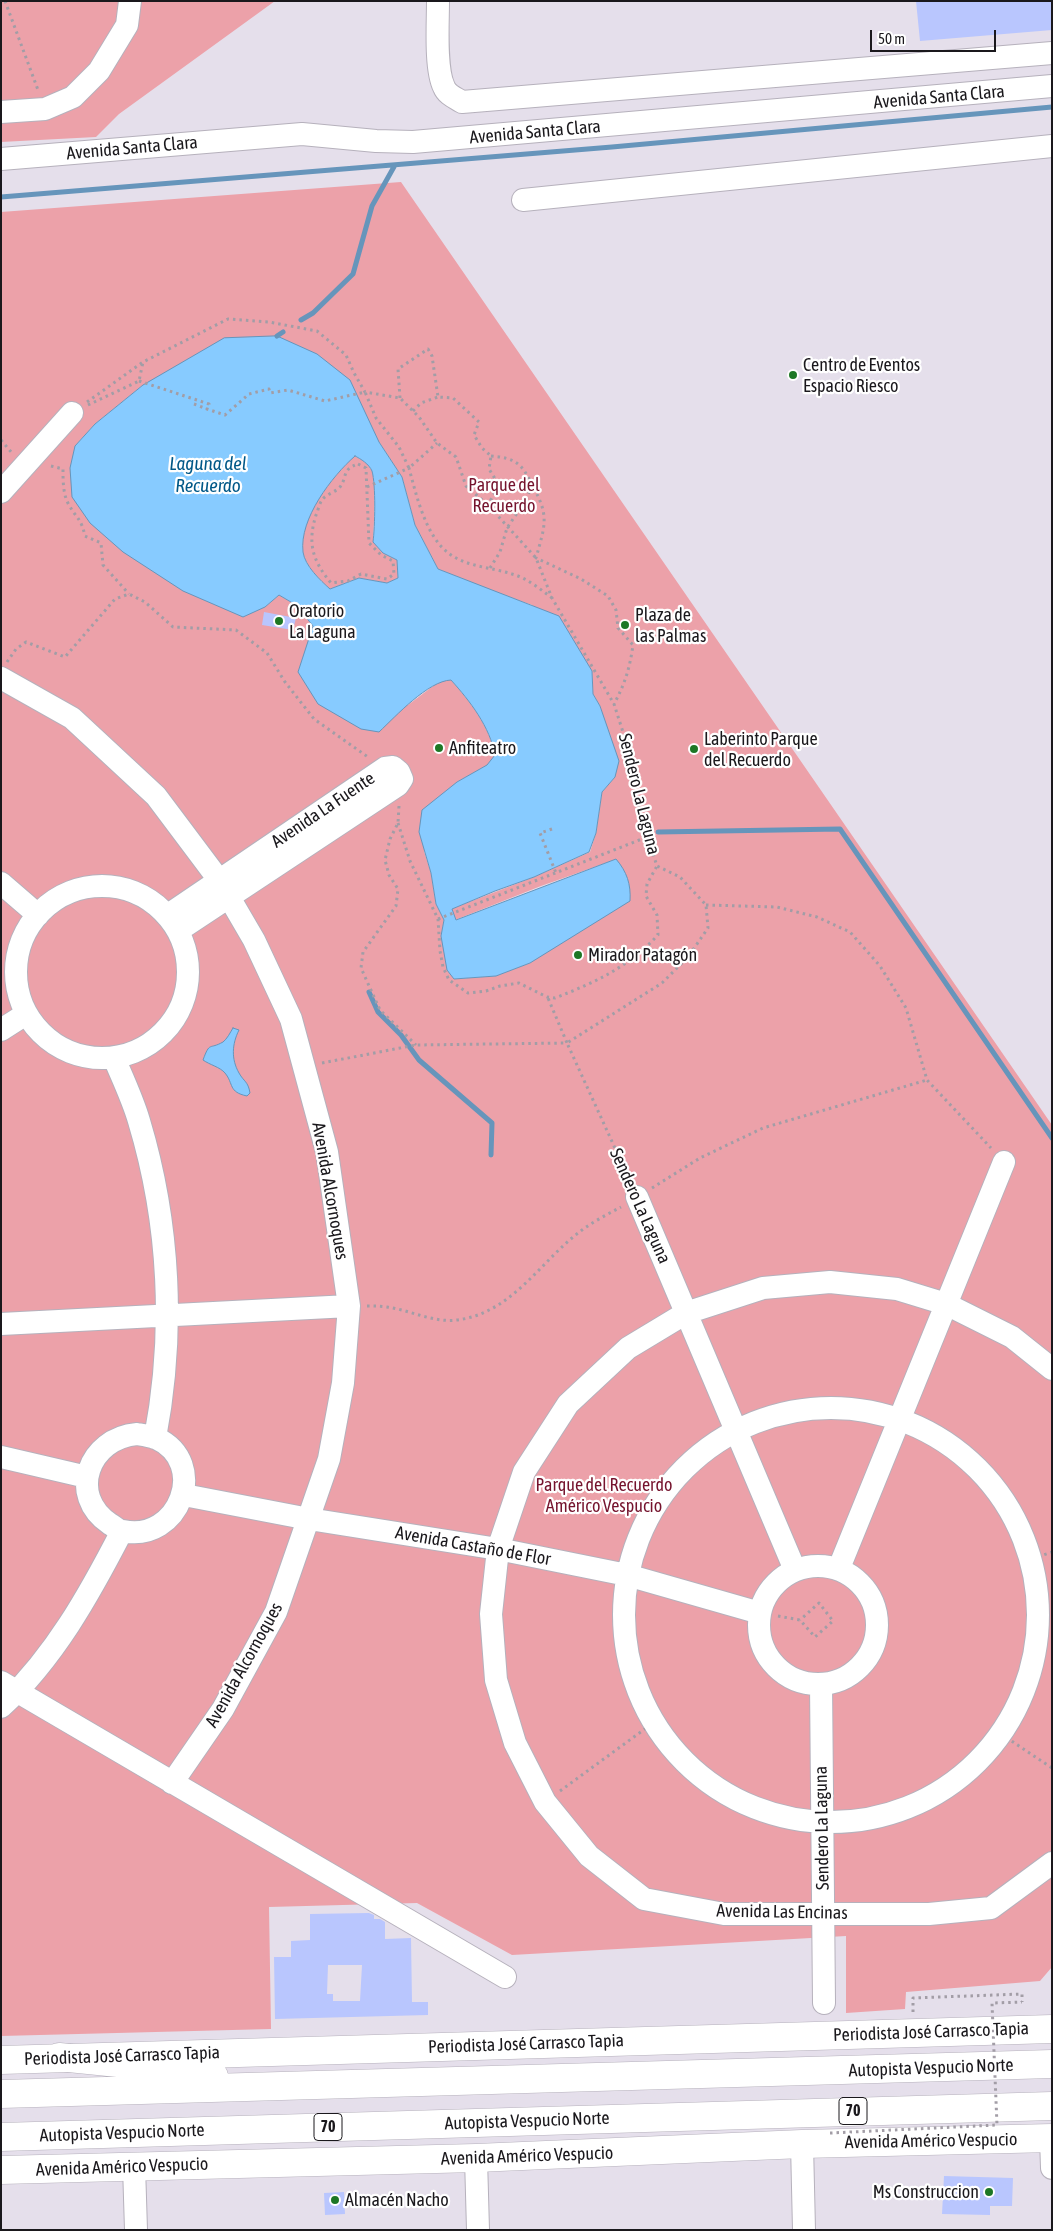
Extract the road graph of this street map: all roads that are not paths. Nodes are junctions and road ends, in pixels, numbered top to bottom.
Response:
1 (130, 1) edge
2 (438, 1) edge
3 (1052, 53) edge
4 (1052, 86) edge
5 (1, 112) edge
6 (1052, 146) edge
7 (7, 160) edge
8 (523, 200) dead end
9 (72, 413) road end
10 (1, 492) edge
11 (4, 671) edge
12 (392, 776) road end
13 (1, 883) edge
14 (224, 889) junction
15 (38, 915) junction
16 (173, 923) junction
17 (26, 1014) junction
18 (1, 1030) edge
19 (114, 1058) junction
20 (1004, 1162) road end
21 (637, 1197) road end
22 (946, 1304) junction
23 (349, 1306) junction
24 (686, 1313) junction
25 (168, 1316) junction
26 (1, 1324) edge
27 (1052, 1369) edge
28 (900, 1418) junction
29 (736, 1430) junction
30 (155, 1438) junction
31 (1, 1457) edge
32 (87, 1477) junction
33 (184, 1495) junction
34 (309, 1519) junction
35 (122, 1532) junction
36 (498, 1549) junction
37 (1042, 1556) edge
38 (840, 1568) junction
39 (795, 1570) junction
40 (627, 1575) junction
41 (760, 1613) junction
42 (821, 1684) junction
43 (6, 1694) edge
44 (172, 1784) junction
45 (822, 1829) junction
46 (1052, 1863) edge
47 (823, 1914) junction
48 (505, 1977) dead end
49 (824, 2003) dead end
50 (1052, 2029) edge
51 (59, 2058) junction
52 (1, 2060) edge
53 (1052, 2064) edge
54 (282, 2087) junction
55 (1, 2094) edge
56 (1052, 2106) edge
57 (1, 2137) edge
58 (1051, 2138) edge
59 (802, 2144) junction
60 (476, 2158) junction
61 (134, 2166) junction
62 (1052, 2168) edge
63 (1, 2170) edge
64 (136, 2230) edge
65 (478, 2230) edge
66 (804, 2230) edge

1 - 5 street
2 - 3 street
4 - 7 street, Avenida Santa Clara
6 - 8 street
9 - 10 street
11 - 14 street, Avenida Alcornoques
12 - 14 street, Avenida La Fuente
13 - 15 street
14 - 16 street, Avenida La Fuente
14 - 23 street, Avenida Alcornoques
15 - 16 street
15 - 17 street
16 - 19 street
17 - 18 street
17 - 19 street
19 - 25 street
20 - 22 street
21 - 24 street, Sendero La Laguna
22 - 24 street, Avenida Las Encinas
22 - 27 street, Avenida Las Encinas
22 - 28 street
23 - 25 street
23 - 34 street, Avenida Alcornoques
24 - 29 street, Sendero La Laguna
24 - 36 street, Avenida Las Encinas
25 - 26 street
25 - 30 street
28 - 29 street
28 - 37 street
28 - 38 street
29 - 39 street, Sendero La Laguna
29 - 40 street
30 - 32 street
30 - 33 street
31 - 32 street
32 - 35 street
33 - 34 street, Avenida Castaño de Flor
33 - 35 street
34 - 36 street, Avenida Castaño de Flor
34 - 44 street, Avenida Alcornoques
35 - 43 street
36 - 40 street, Avenida Castaño de Flor
36 - 47 street, Avenida Las Encinas
37 - 45 street
38 - 39 street
38 - 42 street
39 - 41 street
40 - 41 street, Avenida Castaño de Flor
40 - 45 street
41 - 42 street
42 - 45 street, Sendero La Laguna
43 - 44 street
44 - 48 street
45 - 47 street, Sendero La Laguna
46 - 47 street, Avenida Las Encinas
47 - 49 street, Sendero La Laguna
50 - 51 main road, Periodista José Carrasco Tapia
51 - 52 main road, Periodista José Carrasco Tapia
51 - 54 main road
53 - 54 main road, Autopista Vespucio Norte
54 - 55 main road, Autopista Vespucio Norte
56 - 57 main road, Autopista Vespucio Norte / 70
58 - 59 main road, Avenida Américo Vespucio
58 - 62 street
59 - 60 main road, Avenida Américo Vespucio
59 - 66 street
60 - 61 main road, Avenida Américo Vespucio
60 - 65 street
61 - 63 main road, Avenida Américo Vespucio
61 - 64 street

